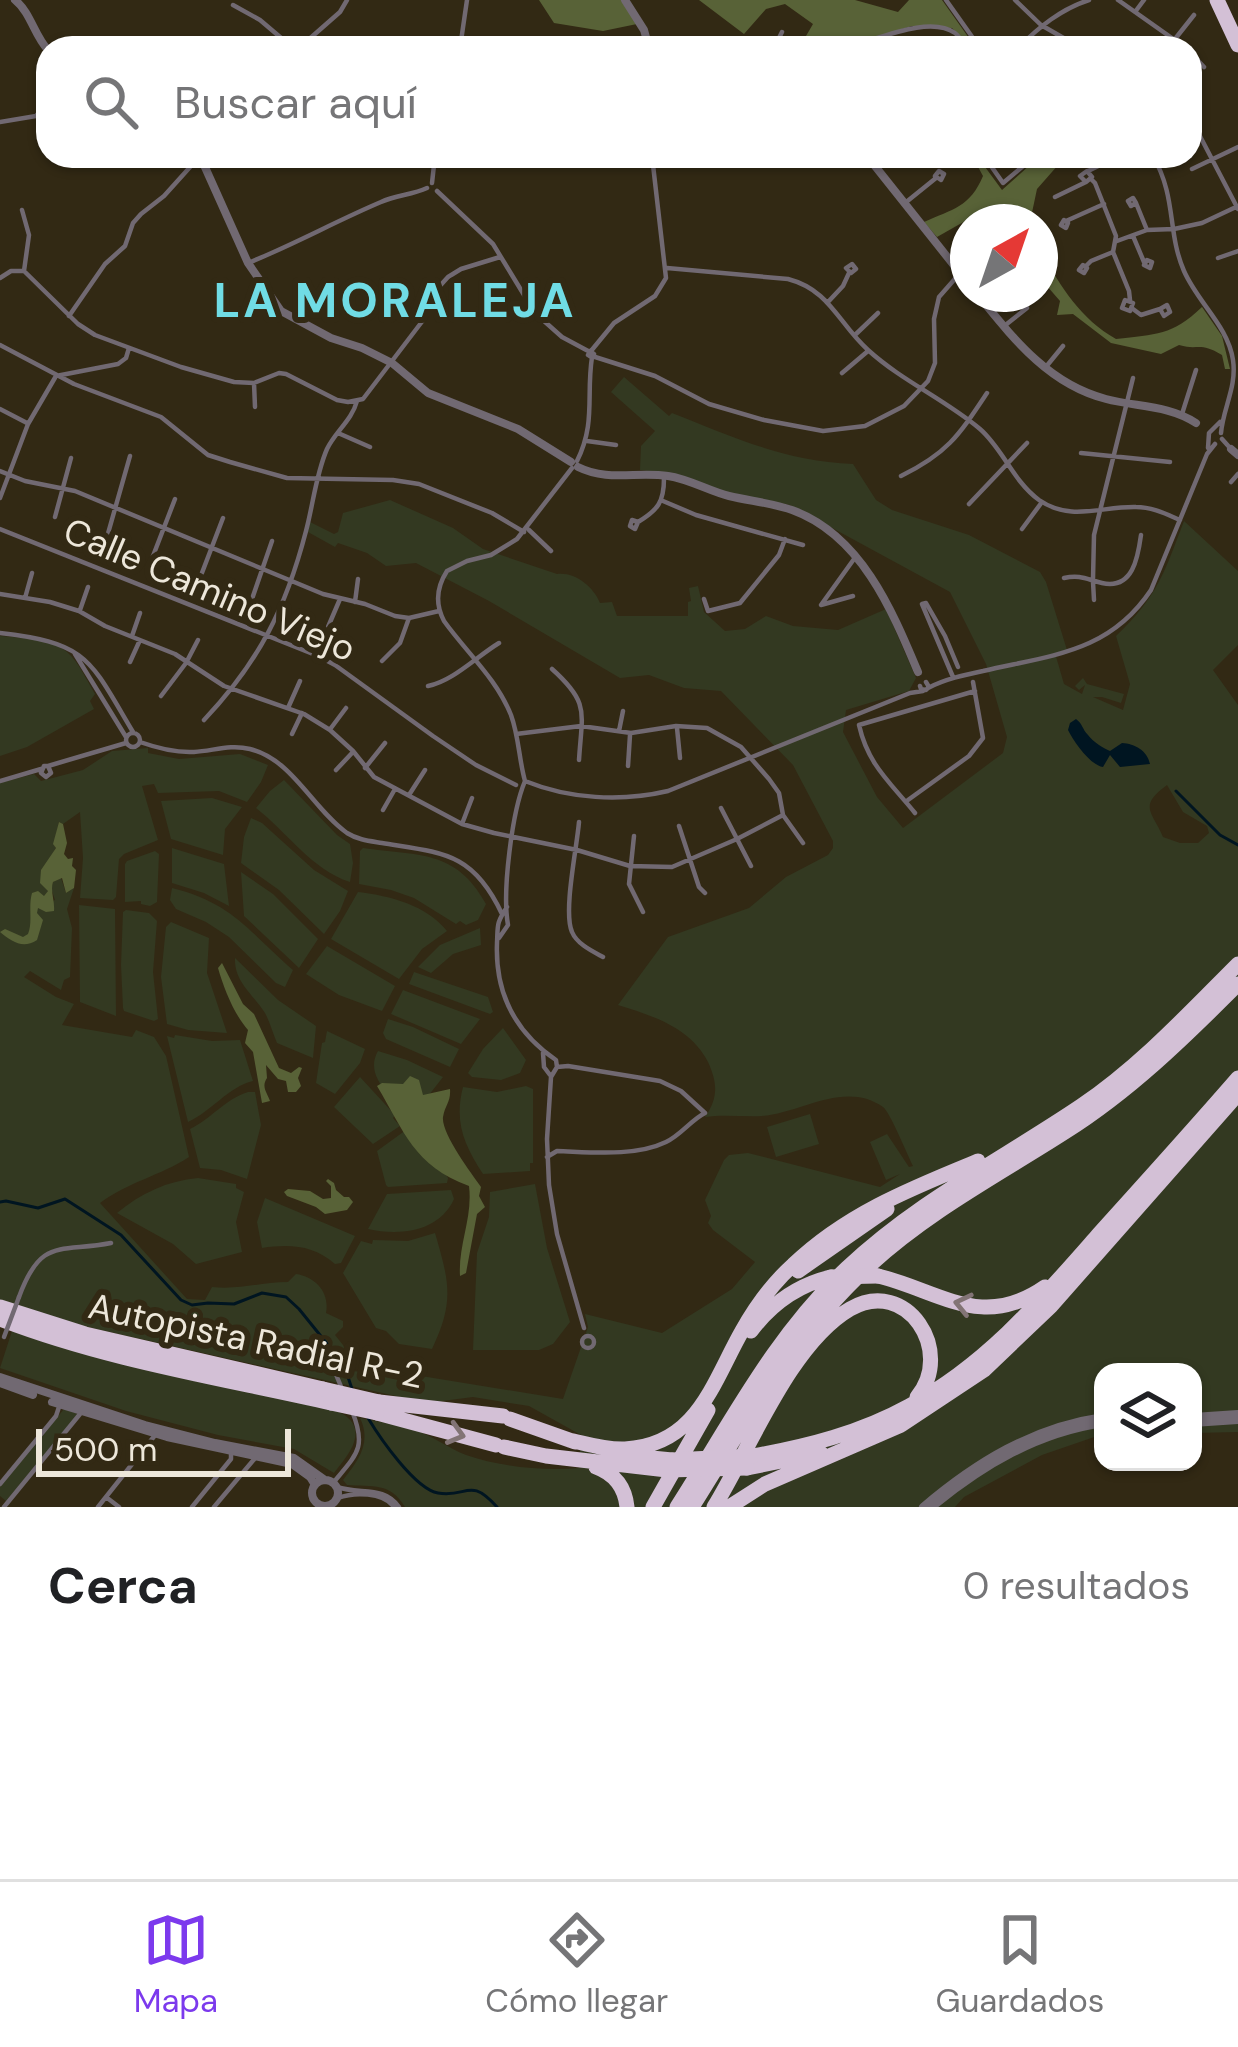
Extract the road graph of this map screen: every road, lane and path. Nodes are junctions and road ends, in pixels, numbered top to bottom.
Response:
1 (15, 0) edge
2 (347, 0) edge
3 (466, 0) edge
4 (625, 0) edge
5 (946, 0) edge
6 (1015, 0) edge
7 (1089, 0) edge
8 (1118, 0) edge
9 (1144, 0) edge
10 (1220, 0) edge
11 (232, 5) dead end
12 (1136, 12) junction
13 (1194, 15) dead end
14 (1041, 26) junction
15 (1238, 30) edge
16 (782, 32) dead end
17 (37, 36) edge
18 (281, 36) edge
19 (311, 36) edge
20 (462, 36) edge
21 (646, 36) edge
22 (780, 36) edge
23 (885, 36) edge
24 (959, 36) edge
25 (972, 36) edge
26 (1031, 36) edge
27 (1058, 36) edge
28 (1171, 36) edge
29 (1177, 36) edge
30 (1238, 45) edge
31 (36, 116) edge
32 (0, 122) edge
33 (1202, 139) edge
34 (1238, 147) edge
35 (1214, 160) junction
36 (1202, 165) edge
37 (189, 168) edge
38 (205, 168) edge
39 (433, 168) edge
40 (654, 168) edge
41 (876, 168) edge
42 (992, 168) edge
43 (1021, 168) edge
44 (1094, 168) edge
45 (1159, 168) edge
46 (936, 178) dead end
47 (1089, 181) junction
48 (434, 186) junction
49 (1055, 197) dead end
50 (904, 203) junction
51 (1136, 203) dead end
52 (1236, 203) edge
53 (1104, 204) junction
54 (22, 210) dead end
55 (1066, 220) dead end
56 (1174, 229) junction
57 (1147, 230) junction
58 (1132, 236) junction
59 (1117, 241) junction
60 (1238, 251) edge
61 (1113, 252) junction
62 (500, 257) junction
63 (1218, 258) dead end
64 (950, 262) edge
65 (1144, 262) dead end
66 (248, 263) junction
67 (1086, 266) dead end
68 (667, 268) junction
69 (24, 271) junction
70 (849, 273) dead end
71 (0, 278) edge
72 (950, 284) edge
73 (828, 303) junction
74 (1160, 309) dead end
75 (992, 312) edge
76 (1022, 312) edge
77 (878, 313) dead end
78 (69, 316) junction
79 (1004, 327) junction
80 (854, 335) junction
81 (0, 345) edge
82 (1063, 346) dead end
83 (129, 348) junction
84 (868, 351) junction
85 (591, 354) junction
86 (392, 363) junction
87 (1236, 366) edge
88 (1045, 368) junction
89 (1196, 370) dead end
90 (76, 371) junction
91 (842, 373) dead end
92 (56, 376) junction
93 (1132, 378) dead end
94 (254, 383) junction
95 (74, 384) junction
96 (922, 389) junction
97 (987, 394) dead end
98 (356, 401) junction
99 (1126, 403) junction
100 (255, 407) dead end
101 (0, 409) edge
102 (1182, 414) junction
103 (969, 421) junction
104 (1196, 422) joint
105 (28, 424) junction
106 (338, 433) junction
107 (1214, 436) junction
108 (587, 441) junction
109 (1027, 443) dead end
110 (616, 446) dead end
111 (370, 448) dead end
112 (1234, 452) edge
113 (1081, 453) dead end
114 (130, 456) dead end
115 (71, 458) dead end
116 (1112, 458) junction
117 (1170, 462) dead end
118 (574, 464) junction
119 (1006, 464) junction
120 (4, 473) edge
121 (1238, 474) edge
122 (664, 476) junction
123 (902, 476) dead end
124 (319, 478) junction
125 (1231, 482) dead end
126 (62, 488) junction
127 (0, 498) edge
128 (175, 500) dead end
129 (663, 501) junction
130 (1042, 502) junction
131 (969, 504) dead end
132 (117, 508) junction
133 (1099, 512) junction
134 (55, 517) dead end
135 (223, 518) dead end
136 (1180, 520) junction
137 (638, 522) dead end
138 (165, 528) junction
139 (0, 529) edge
140 (1022, 530) dead end
141 (526, 531) junction
142 (1141, 536) dead end
143 (107, 537) dead end
144 (785, 539) junction
145 (272, 541) dead end
146 (803, 545) dead end
147 (213, 547) junction
148 (551, 551) dead end
149 (153, 556) dead end
150 (854, 558) junction
151 (262, 567) junction
152 (32, 573) dead end
153 (200, 578) dead end
154 (1064, 578) dead end
155 (358, 579) dead end
156 (1093, 580) junction
157 (292, 581) junction
158 (837, 583) junction
159 (88, 587) dead end
160 (0, 594) edge
161 (26, 598) junction
162 (340, 598) junction
163 (251, 599) dead end
164 (704, 599) dead end
165 (1094, 600) dead end
166 (355, 602) junction
167 (439, 610) junction
168 (79, 611) junction
169 (140, 613) dead end
170 (409, 618) junction
171 (328, 627) dead end
172 (0, 633) edge
173 (131, 637) junction
174 (266, 637) junction
175 (140, 640) junction
176 (198, 640) dead end
177 (499, 643) dead end
178 (66, 647) junction
179 (475, 658) junction
180 (130, 662) dead end
181 (186, 662) junction
182 (382, 662) dead end
183 (958, 668) dead end
184 (552, 669) dead end
185 (918, 672) joint
186 (953, 677) junction
187 (301, 681) dead end
188 (973, 682) dead end
189 (428, 686) dead end
190 (924, 686) junction
191 (232, 690) junction
192 (975, 691) junction
193 (161, 696) dead end
194 (928, 703) junction
195 (288, 708) junction
196 (346, 708) dead end
197 (623, 711) dead end
198 (302, 713) junction
199 (204, 719) dead end
200 (676, 725) junction
201 (581, 726) junction
202 (330, 730) junction
203 (620, 731) junction
204 (133, 732) junction
205 (631, 733) junction
206 (292, 734) dead end
207 (516, 734) junction
208 (126, 740) junction
209 (140, 742) junction
210 (385, 743) dead end
211 (353, 751) junction
212 (680, 758) dead end
213 (750, 758) junction
214 (579, 760) dead end
215 (628, 766) dead end
216 (365, 768) junction
217 (336, 770) dead end
218 (425, 770) dead end
219 (0, 781) edge
220 (520, 783) junction
221 (395, 788) junction
222 (409, 794) junction
223 (472, 797) dead end
224 (906, 802) junction
225 (722, 808) dead end
226 (382, 810) dead end
227 (915, 813) dead end
228 (782, 815) junction
229 (579, 822) dead end
230 (462, 824) junction
231 (680, 826) dead end
232 (512, 836) junction
233 (634, 836) dead end
234 (737, 839) junction
235 (802, 843) dead end
236 (577, 850) junction
237 (692, 860) junction
238 (630, 866) junction
239 (751, 866) dead end
240 (704, 892) dead end
241 (497, 904) junction
242 (507, 905) junction
243 (643, 912) dead end
244 (502, 918) junction
245 (603, 957) dead end
246 (1238, 964) edge
247 (1238, 984) edge
248 (548, 1059) junction
249 (552, 1071) junction
250 (1238, 1078) edge
251 (1238, 1094) edge
252 (1048, 1126) junction
253 (547, 1144) junction
254 (556, 1151) junction
255 (547, 1157) junction
256 (966, 1166) junction
257 (1146, 1182) junction
258 (111, 1243) dead end
259 (855, 1280) junction
260 (0, 1307) edge
261 (0, 1319) edge
262 (586, 1336) dead end
263 (0, 1348) edge
264 (732, 1362) junction
265 (335, 1372) dead end
266 (0, 1380) edge
267 (327, 1396) junction
268 (60, 1404) junction
269 (378, 1407) junction
270 (926, 1411) junction
271 (83, 1412) junction
272 (1238, 1417) edge
273 (885, 1418) junction
274 (1202, 1419) edge
275 (1094, 1421) edge
276 (1094, 1422) edge
277 (51, 1423) junction
278 (156, 1434) junction
279 (63, 1435) junction
280 (569, 1440) junction
281 (231, 1452) junction
282 (547, 1456) junction
283 (750, 1456) junction
284 (256, 1457) junction
285 (669, 1465) junction
286 (221, 1471) junction
287 (234, 1482) junction
288 (0, 1484) edge
289 (315, 1485) junction
290 (106, 1497) junction
291 (331, 1498) edge
292 (311, 1503) edge
293 (4, 1505) edge
294 (98, 1507) edge
295 (119, 1507) edge
296 (192, 1507) edge
297 (214, 1507) edge
298 (397, 1507) edge
299 (627, 1507) edge
300 (653, 1507) edge
301 (676, 1507) edge
302 (692, 1507) edge
303 (714, 1507) edge
304 (729, 1507) edge
305 (922, 1507) edge
306 (932, 1507) edge

1 - 17 street
2 - 19 street
3 - 20 street
4 - 21 street
5 - 25 street
6 - 14 street
7 - 14 street
8 - 12 street
9 - 12 street
10 - 15 highway
10 - 30 highway
11 - 18 street
12 - 28 street
13 - 29 street
14 - 26 street
14 - 27 street
16 - 22 street
23 - 24 street
31 - 32 street
33 - 35 street
34 - 35 street
35 - 36 street
35 - 52 street
37 - 78 street
38 - 66 street
39 - 48 street
40 - 68 street
41 - 50 street
42 - 43 street
44 - 47 street
45 - 56 street
46 - 50 street
47 - 49 street
47 - 53 street
48 - 62 street
48 - 66 street
50 - 64 street
51 - 57 street
52 - 56 street
53 - 55 street
53 - 59 street
54 - 69 street
56 - 57 street
56 - 87 street
57 - 58 street
58 - 59 street
58 - 65 street
59 - 61 street
60 - 63 street
61 - 67 street
61 - 74 street
62 - 85 street
62 - 86 street
66 - 86 street
68 - 73 street
68 - 85 street
69 - 71 street
69 - 78 street
70 - 73 street
72 - 96 street
73 - 80 street
75 - 79 street
76 - 79 street
77 - 80 street
78 - 83 street
79 - 88 street
80 - 84 street
81 - 92 street
82 - 88 street
83 - 90 street
83 - 94 street
84 - 91 street
84 - 96 street
85 - 96 street
85 - 108 street
86 - 98 street
86 - 118 street
87 - 107 street, Calle Camino Viejo
88 - 99 street
89 - 102 street
90 - 92 street
90 - 95 street
92 - 95 street
92 - 105 street
93 - 99 street
94 - 98 street
94 - 100 street
95 - 124 street
96 - 103 street
97 - 103 street
98 - 106 street
99 - 102 street
99 - 116 street
101 - 105 street
102 - 104 street
103 - 119 street
103 - 123 street
104 - 107 street
105 - 120 street
106 - 111 street
106 - 124 street
107 - 112 street
107 - 136 street, Calle Camino Viejo
108 - 110 street
108 - 118 street
109 - 119 street
113 - 116 street
114 - 132 street
115 - 126 street
116 - 117 street
116 - 133 street
118 - 122 street
118 - 141 street
119 - 130 street
119 - 131 street
120 - 126 street
120 - 127 street
121 - 125 street
122 - 129 street
122 - 150 street
124 - 141 street
124 - 157 street
126 - 132 street
126 - 134 street
128 - 138 street
129 - 137 street
129 - 144 street
130 - 133 street
130 - 140 street
132 - 138 street
132 - 143 street
133 - 136 street
133 - 156 street
135 - 147 street
136 - 186 street, Calle Camino Viejo
138 - 147 street
138 - 149 street
139 - 174 street, Calle Camino Viejo
141 - 148 street
141 - 167 street
142 - 156 street
144 - 146 street
144 - 164 street
145 - 151 street
147 - 151 street
147 - 153 street
150 - 158 street
150 - 185 street
151 - 157 street
151 - 163 street
152 - 161 street
154 - 156 street
155 - 166 street
156 - 165 street
157 - 162 street
157 - 174 street
158 - 158 street
159 - 168 street
160 - 161 street
161 - 168 street
162 - 166 street
162 - 171 street
166 - 170 street
167 - 170 street
167 - 179 street
168 - 173 street
169 - 173 street
170 - 182 street
172 - 178 street
173 - 175 street
174 - 191 street
174 - 220 street, Calle Camino Viejo
175 - 180 street
175 - 181 street
176 - 181 street
177 - 179 street
178 - 204 street
178 - 208 street
179 - 189 street
179 - 207 street
181 - 191 street
181 - 193 street
183 - 186 street
184 - 201 street
185 - 190 street
186 - 190 street, Calle Camino Viejo
187 - 195 street
188 - 192 street
190 - 194 street
190 - 213 street, Calle Camino Viejo
191 - 195 street
191 - 199 street
192 - 194 street
192 - 224 street
194 - 224 street
195 - 198 street
196 - 202 street
197 - 203 street
198 - 202 street
198 - 206 street
200 - 205 street
200 - 212 street
200 - 213 street
201 - 203 street
201 - 207 street
201 - 214 street
202 - 211 street
203 - 205 street
204 - 208 street
204 - 209 street
205 - 215 street
207 - 220 street
208 - 209 street
208 - 219 street
209 - 241 street
210 - 216 street
211 - 216 street
211 - 217 street
213 - 220 street, Calle Camino Viejo
213 - 228 street
216 - 221 street
218 - 222 street
220 - 232 street
221 - 222 street
221 - 226 street
222 - 230 street
223 - 230 street
224 - 227 street
225 - 234 street
228 - 234 street
228 - 235 street
229 - 236 street
230 - 232 street
231 - 237 street
232 - 236 street
232 - 242 street
233 - 238 street
234 - 237 street
234 - 239 street
236 - 238 street
236 - 245 street
237 - 238 street
237 - 240 street
238 - 243 street
241 - 242 street
241 - 244 street
242 - 244 street
244 - 248 street
246 - 252 highway
247 - 259 highway
248 - 249 street
248 - 249 street
249 - 253 street
249 - 254 street
250 - 257 highway
251 - 270 highway
252 - 256 highway
252 - 301 highway
253 - 254 street
253 - 255 street
254 - 255 street
255 - 262 street
256 - 264 highway
256 - 280 highway
257 -> 264 highway, bridge
257 - 273 highway
258 - 263 street, bridge
259 - 283 highway
259 - 302 highway
260 - 267 highway, Autopista Radial R-2
261 - 267 highway, Autopista Radial R-2
264 - 300 highway
265 - 291 street
266 - 268 street
266 - 291 street
267 - 269 highway, Autopista Radial R-2, bridge
268 - 271 street
268 - 277 street
269 - 280 highway, Autopista Radial R-2
269 -> 282 highway, Autopista Radial R-2
270 - 283 highway
270 - 304 highway
271 - 278 street
271 - 279 street
272 - 274 street
273 - 283 highway, Autopista Radial R-2
273 - 283 highway
275 - 305 street
276 - 306 street
277 - 279 street
277 - 288 street
278 - 281 street
278 - 290 street
279 - 293 street
280 - 285 highway, Autopista Radial R-2
281 - 284 street
281 - 286 street
282 - 285 highway, Autopista Radial R-2
282 - 299 highway
283 - 285 highway, Autopista Radial R-2, bridge
283 - 303 highway
284 - 287 street
284 - 289 street
286 - 287 street
286 - 296 street
287 - 297 street
289 - 291 street
289 - 292 street
290 - 294 street
290 - 295 street
291 - 292 street
291 - 298 street

